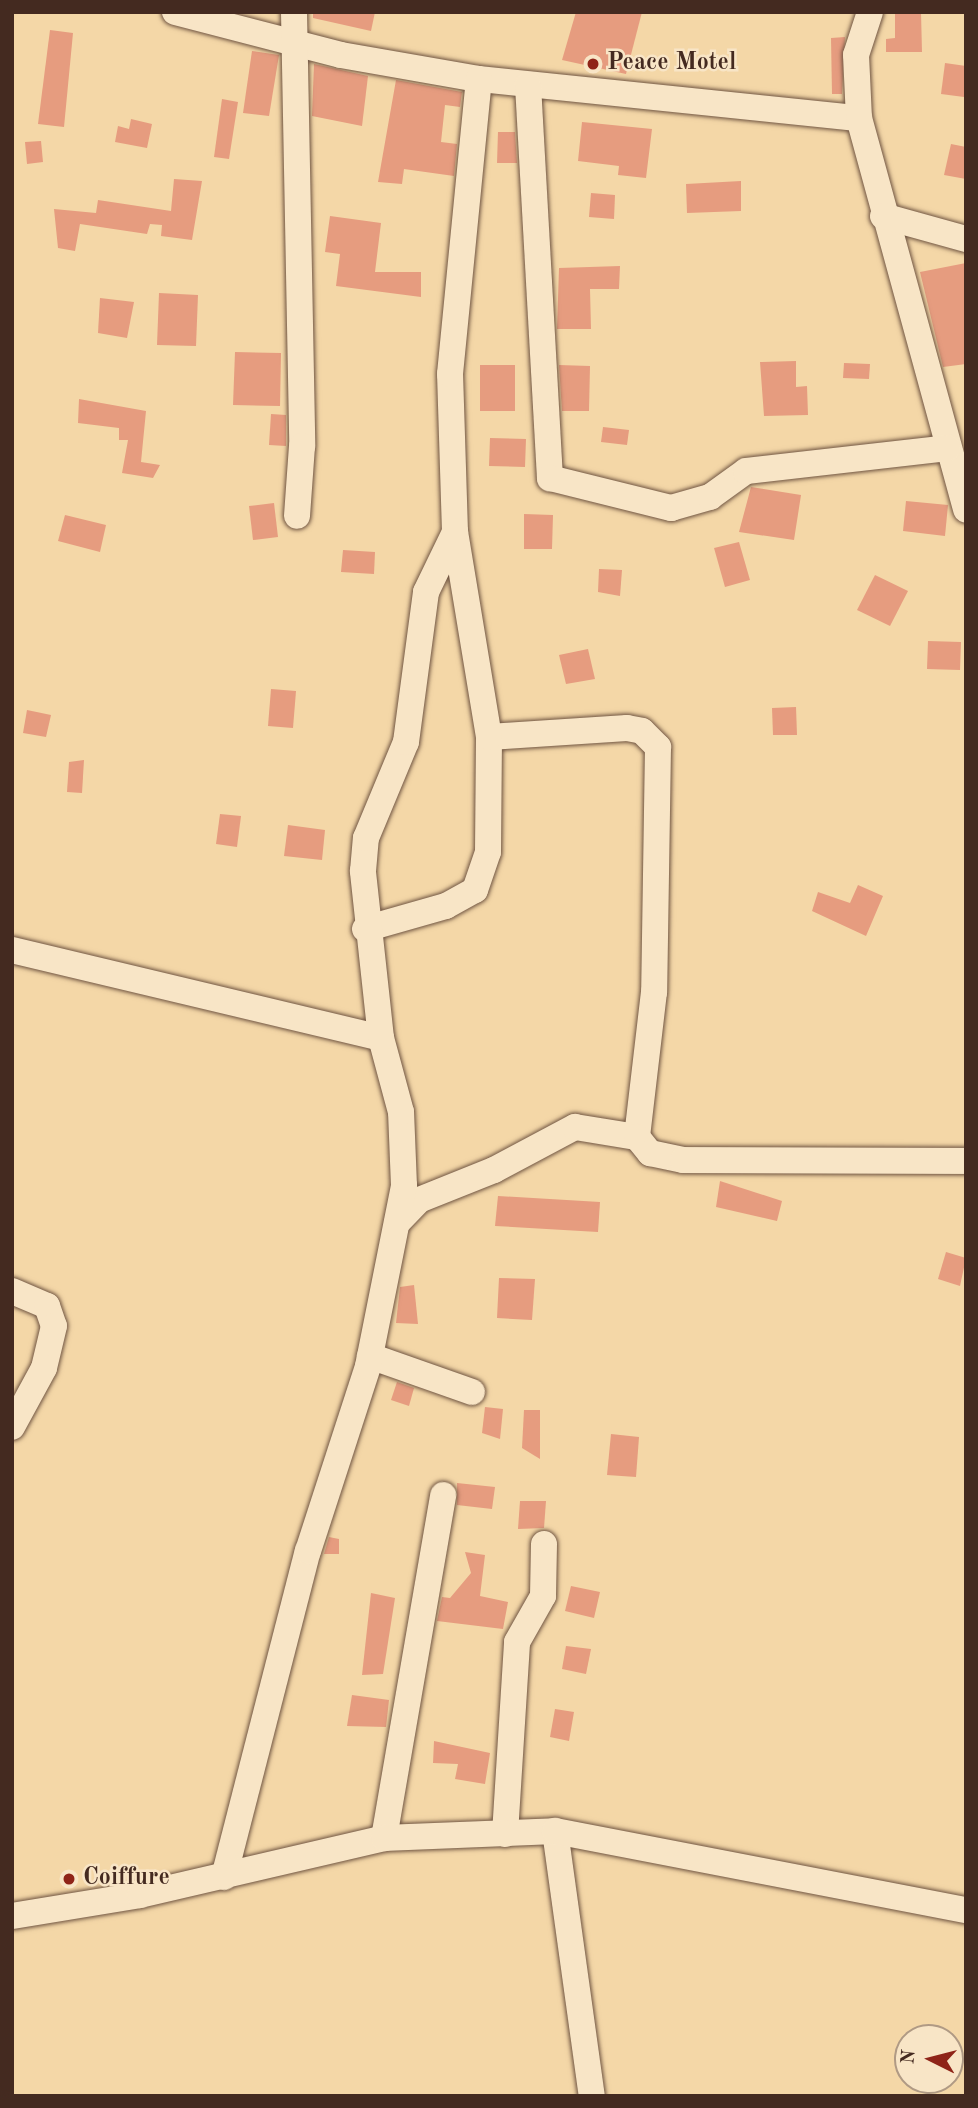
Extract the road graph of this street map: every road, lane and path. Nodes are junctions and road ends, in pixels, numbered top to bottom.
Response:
1 (174, 12) edge
2 (295, 12) edge
3 (870, 12) edge
4 (291, 43) junction
5 (479, 79) junction
6 (528, 85) junction
7 (859, 117) junction
8 (883, 216) junction
9 (966, 239) edge
10 (948, 448) junction
11 (966, 510) edge
12 (297, 516) dead end
13 (455, 532) junction
14 (489, 737) junction
15 (365, 929) junction
16 (12, 950) edge
17 (381, 1038) junction
18 (637, 1137) junction
19 (966, 1161) edge
20 (397, 1223) junction
21 (12, 1291) edge
22 (370, 1356) junction
23 (472, 1392) dead end
24 (12, 1427) edge
25 (443, 1496) dead end
26 (544, 1545) dead end
27 (555, 1831) junction
28 (505, 1834) junction
29 (384, 1838) junction
30 (224, 1877) junction
31 (966, 1910) edge
32 (12, 1916) edge
33 (592, 2096) edge

1 - 4 street
2 - 4 street
3 - 7 street
4 - 5 street
4 - 12 street
5 - 6 street
5 - 13 street
6 - 7 street
6 - 10 street
7 - 8 street
8 - 9 street
8 - 10 street
10 - 11 street
13 - 14 street
13 - 15 street
14 - 15 street
14 - 18 street
15 - 17 street
16 - 17 street
17 - 20 street
18 - 19 street
18 - 20 street
20 - 22 street
21 - 24 street
22 - 23 street
22 - 30 street
25 - 29 street
26 - 28 street
27 - 28 street
27 - 31 street
27 - 33 street
28 - 29 street
29 - 30 street
30 - 32 street

